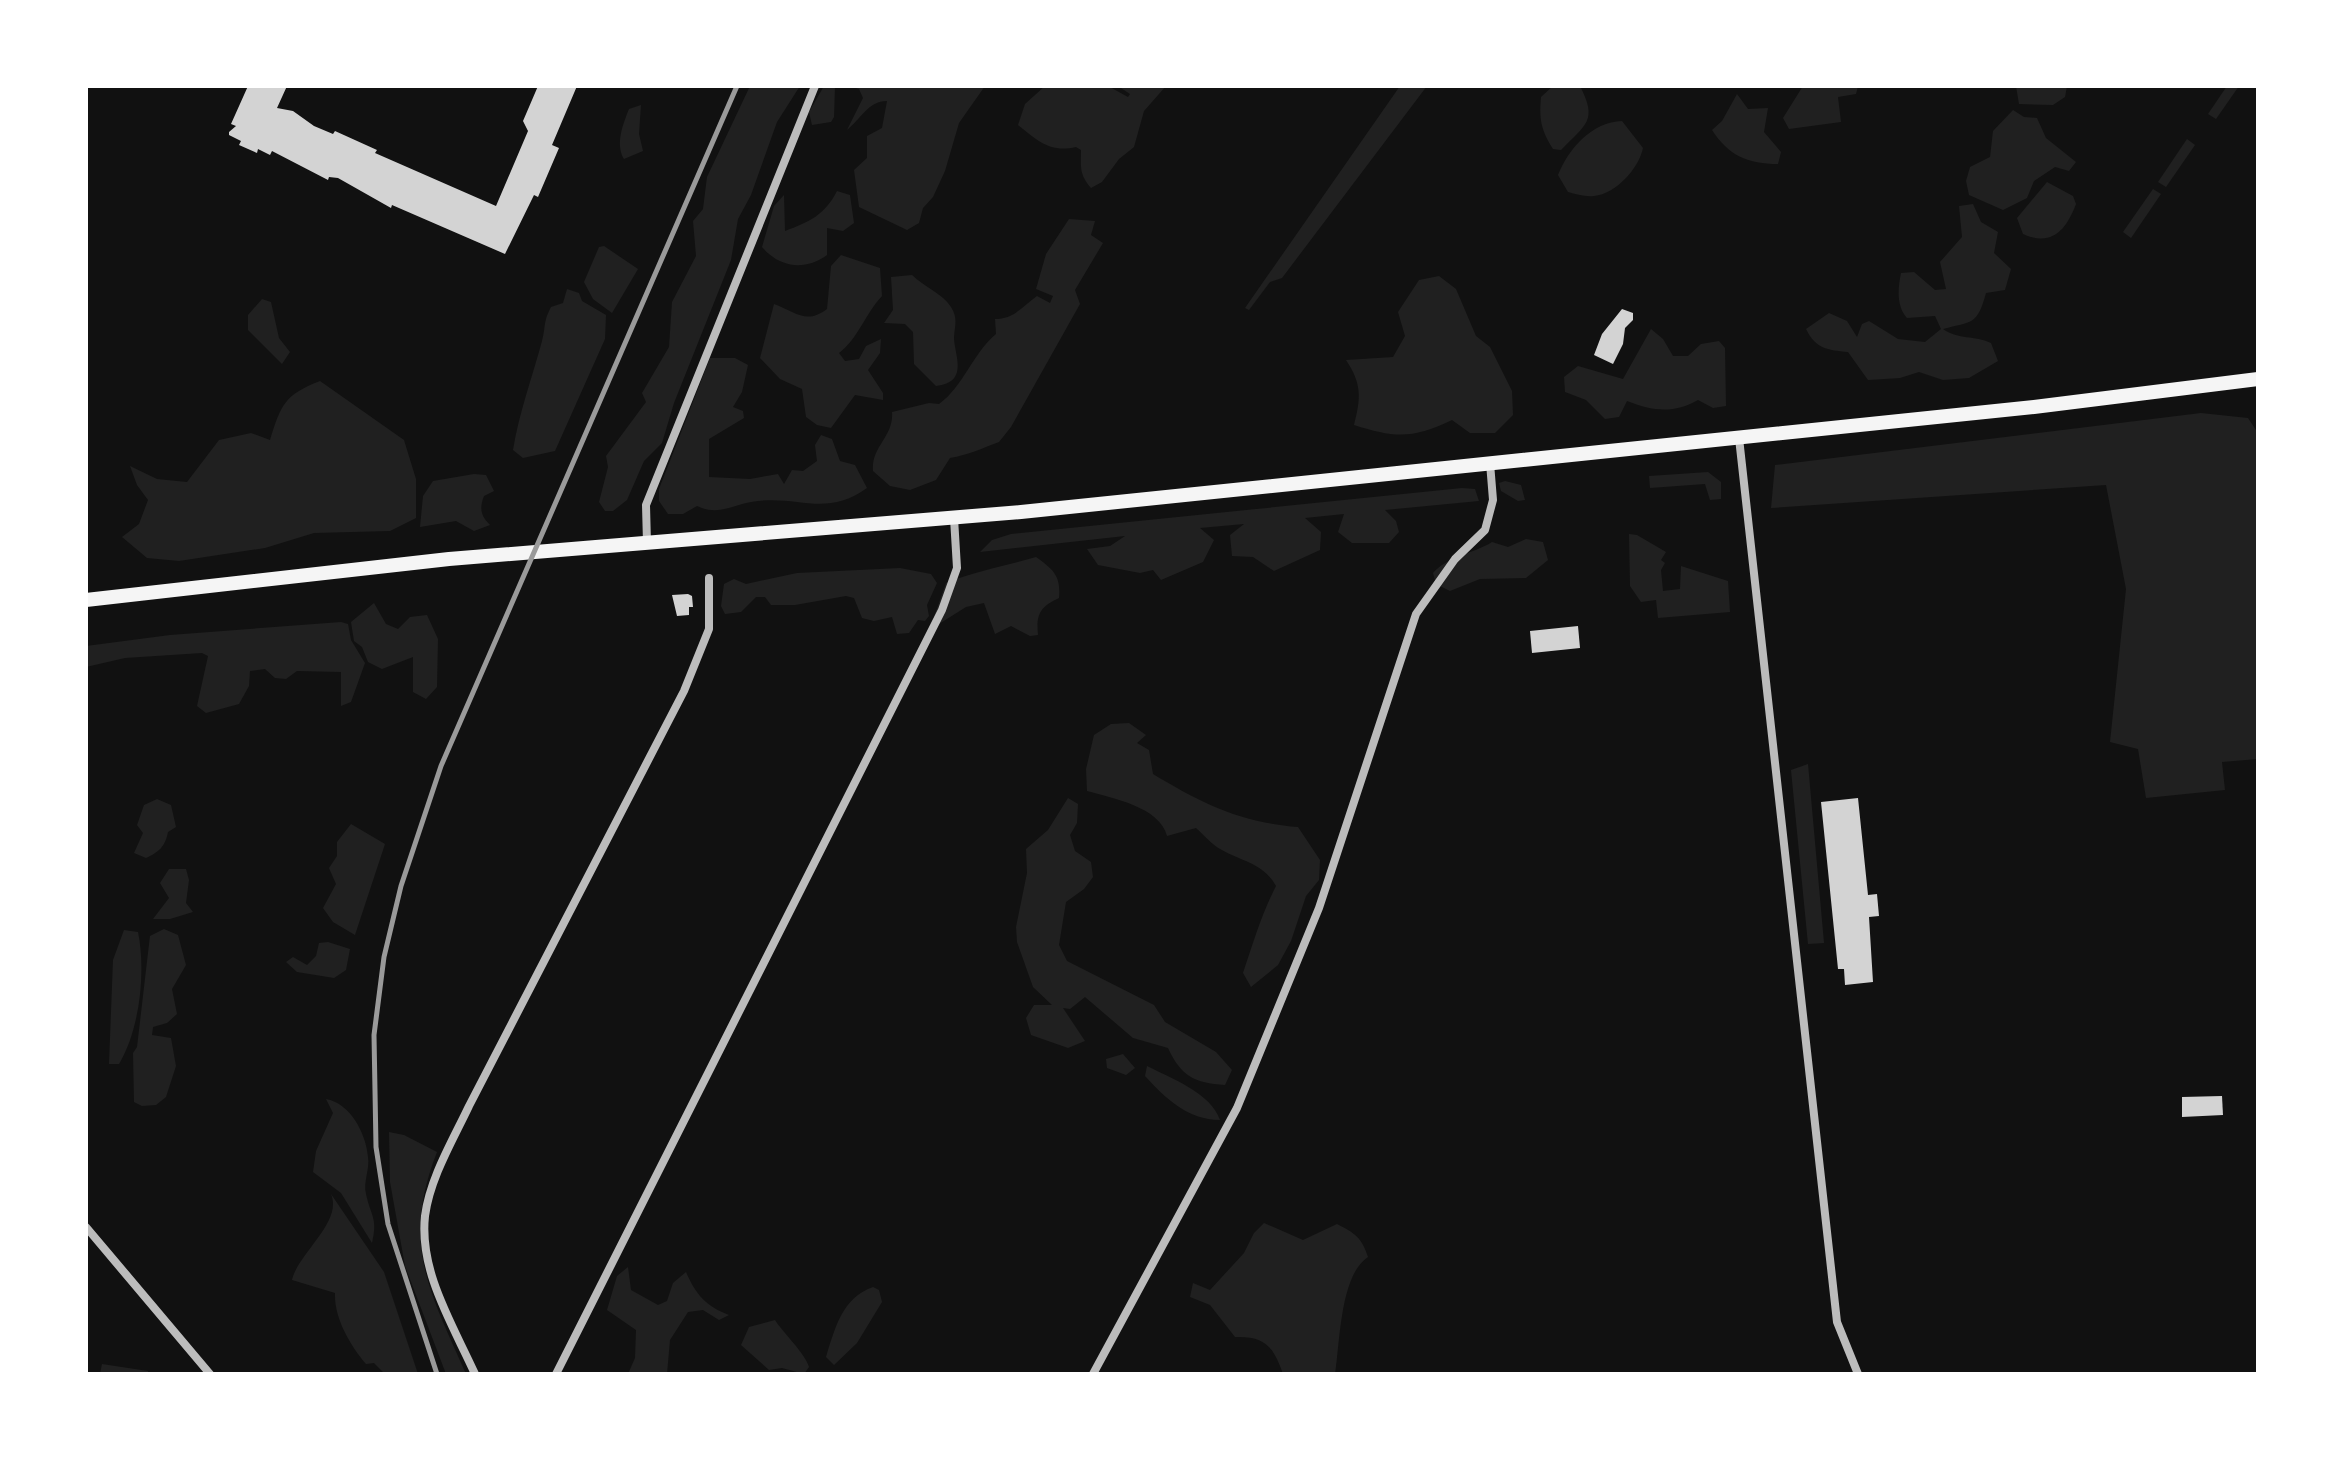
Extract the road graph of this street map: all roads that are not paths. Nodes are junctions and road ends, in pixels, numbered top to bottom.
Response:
1 (815, 86) edge
2 (2258, 379) edge
3 (1739, 438) junction
4 (1490, 462) junction
5 (954, 518) junction
6 (647, 543) junction
7 (709, 578) dead end
8 (86, 600) edge
9 (86, 1227) edge
10 (210, 1374) edge
11 (475, 1374) edge
12 (556, 1374) edge
13 (1093, 1374) edge
14 (1858, 1374) edge

1 - 6 street
2 - 3 main road
3 - 4 main road
3 - 14 street
4 - 5 main road
4 - 13 street
5 - 6 main road
5 - 12 street
6 - 8 main road
7 - 11 street
9 - 10 street

